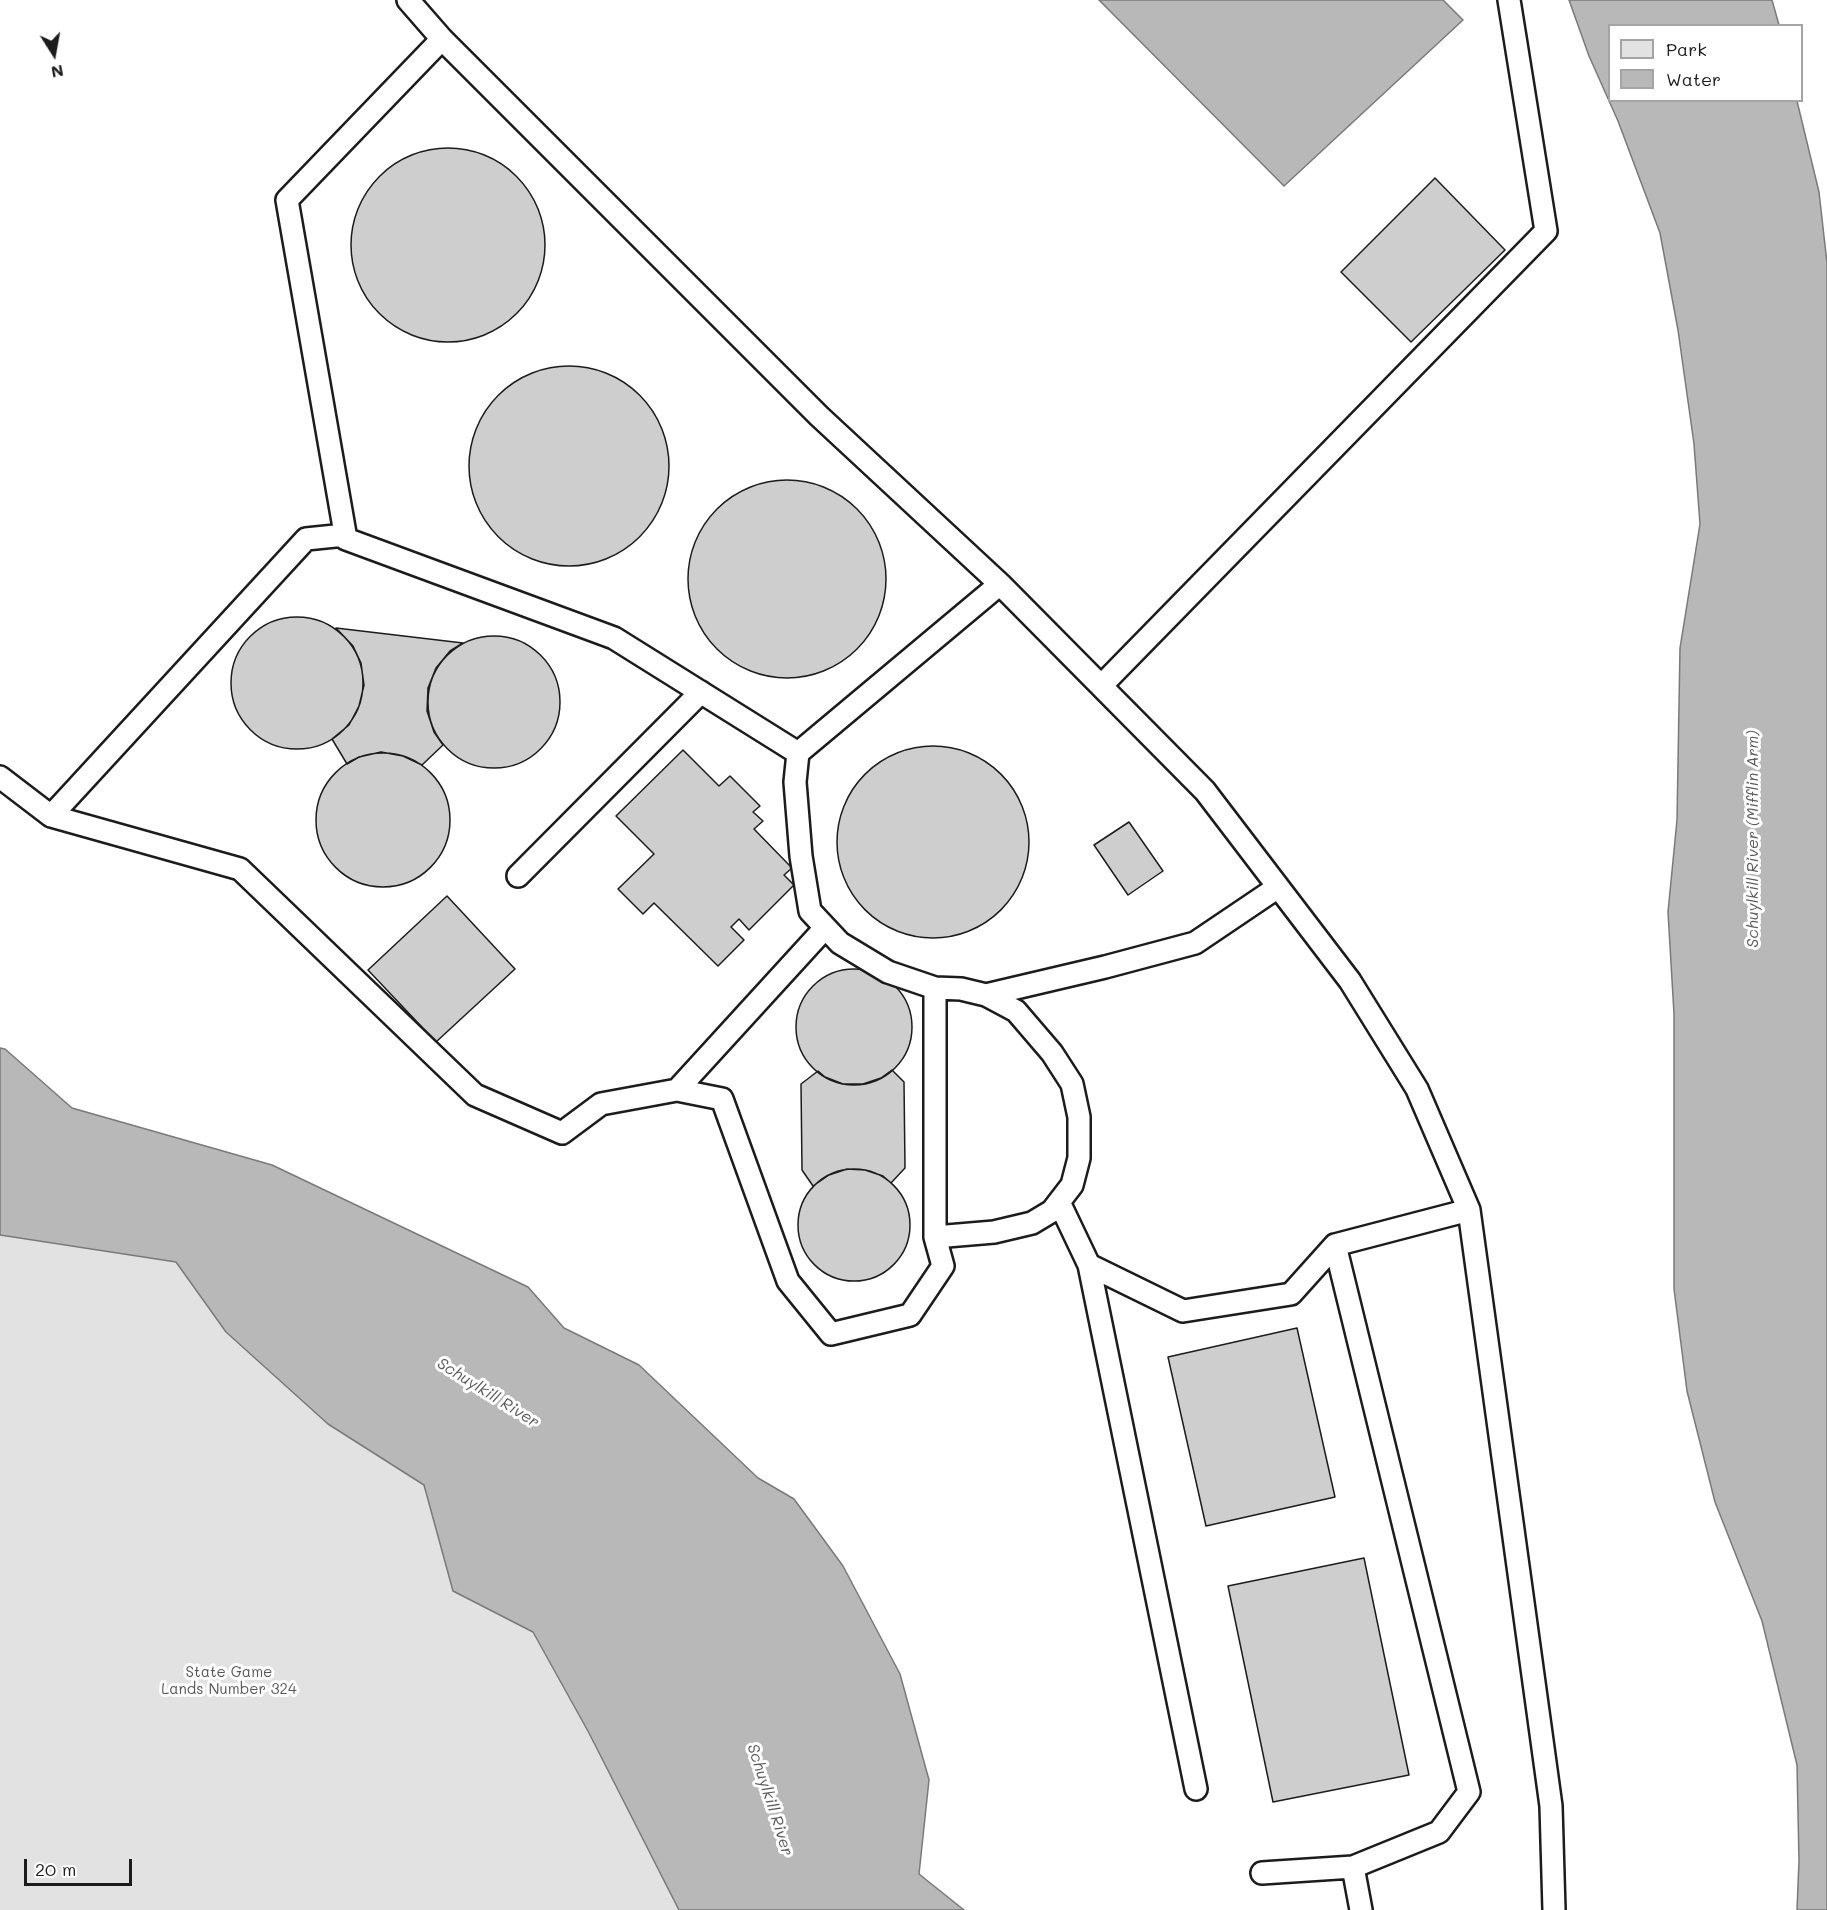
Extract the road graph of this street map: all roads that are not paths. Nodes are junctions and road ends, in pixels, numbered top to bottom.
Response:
1 (408, 0) edge
2 (1509, 0) edge
3 (442, 39) junction
4 (345, 535) junction
5 (1000, 584) junction
6 (1101, 686) junction
7 (701, 692) junction
8 (798, 753) junction
9 (0, 777) edge
10 (51, 816) junction
11 (518, 876) dead end
12 (1278, 887) junction
13 (825, 928) junction
14 (935, 988) junction
15 (986, 995) junction
16 (677, 1090) junction
17 (1059, 1202) junction
18 (1469, 1210) junction
19 (935, 1237) junction
20 (1335, 1245) junction
21 (1089, 1265) junction
22 (1196, 1789) dead end
23 (1353, 1867) junction
24 (1262, 1874) dead end
25 (1361, 1910) edge
26 (1554, 1910) edge

1 - 3 lane
2 - 6 lane
3 - 4 lane
3 - 5 lane
4 - 7 lane
4 - 10 lane
5 - 6 lane
5 - 8 lane
6 - 12 lane
7 - 8 lane
7 - 11 lane
8 - 13 lane
9 - 10 lane
10 - 16 lane
12 - 15 lane
12 - 18 lane
13 - 14 lane
13 - 16 lane
14 - 15 lane
14 - 19 lane
15 - 17 lane
16 - 19 lane
17 - 19 lane
17 - 21 lane
18 - 20 lane
18 - 26 lane
20 - 21 lane
20 - 23 lane
21 - 22 lane
23 - 24 lane
23 - 25 lane

